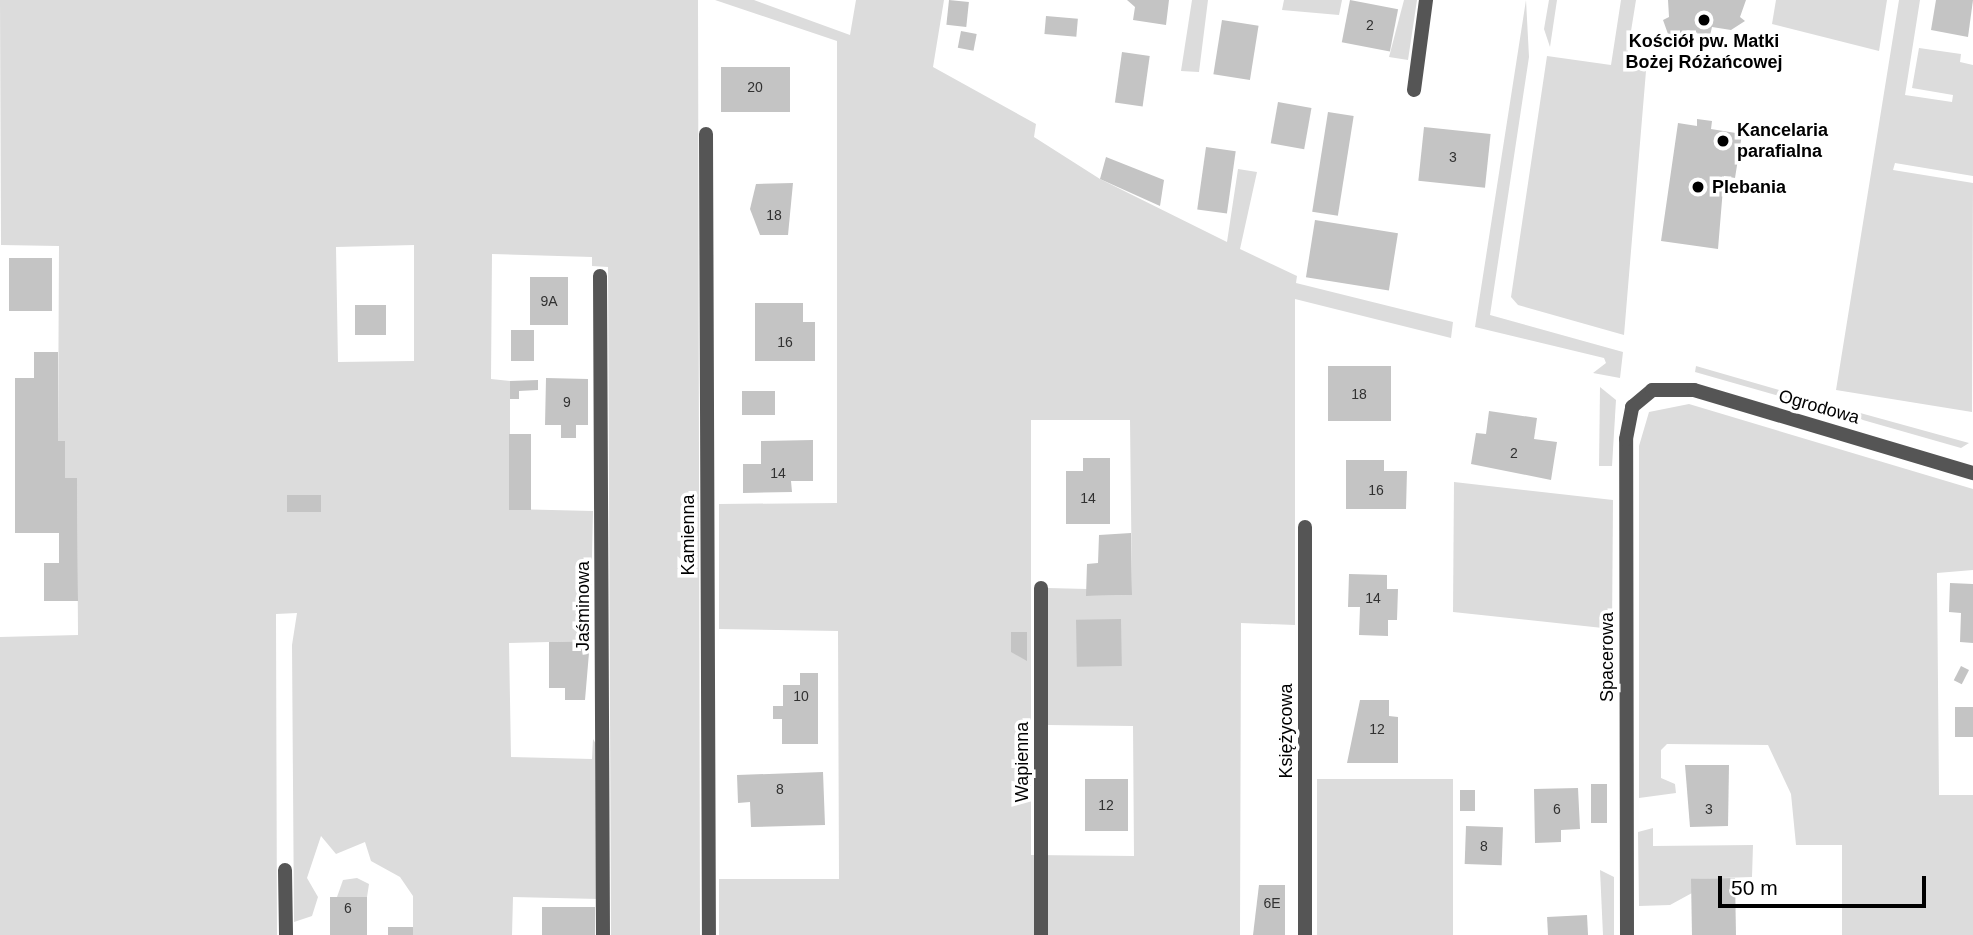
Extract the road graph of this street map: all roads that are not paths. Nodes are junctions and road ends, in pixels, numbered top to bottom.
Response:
1 (1426, 0) edge
2 (1414, 90) dead end
3 (706, 134) dead end
4 (600, 276) dead end
5 (1652, 390) joint
6 (1973, 473) edge
7 (1305, 527) dead end
8 (1041, 588) dead end
9 (285, 870) dead end
10 (286, 935) edge
11 (603, 935) edge
12 (709, 935) edge
13 (1041, 935) edge
14 (1305, 935) edge
15 (1627, 935) edge

1 - 2 street
3 - 12 street, Kamienna
4 - 11 street, Jaśminowa
5 - 6 street, Ogrodowa
5 - 15 street, Spacerowa
7 - 14 street, Księżycowa
8 - 13 street, Wapienna
9 - 10 street

